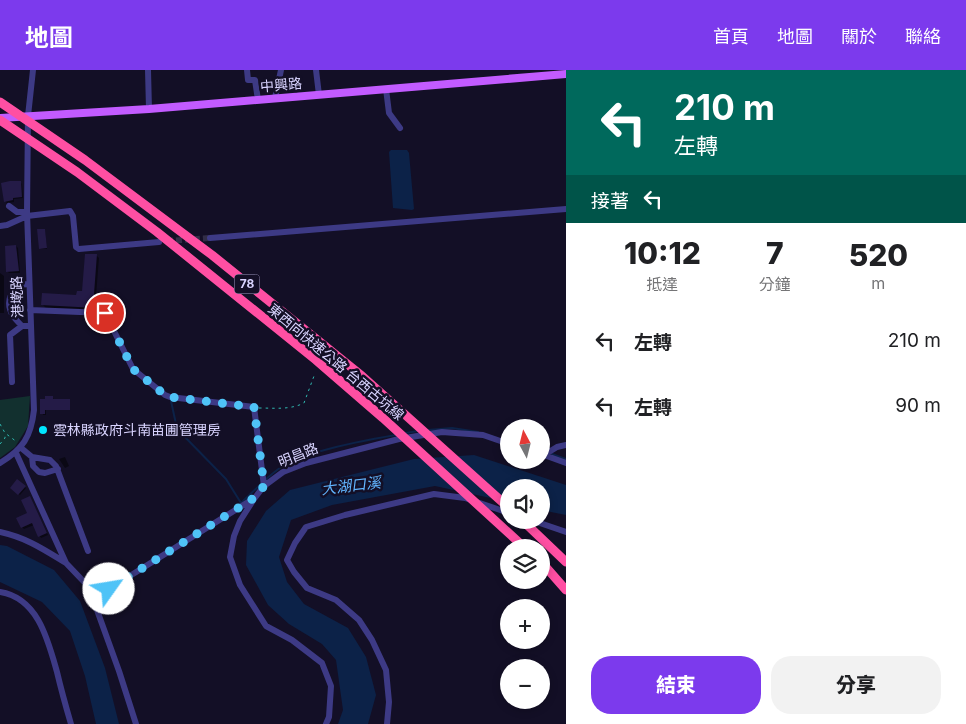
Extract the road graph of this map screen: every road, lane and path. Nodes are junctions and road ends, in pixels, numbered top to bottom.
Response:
1 (33, 70) edge
2 (148, 70) edge
3 (247, 70) edge
4 (281, 70) edge
5 (316, 70) edge
6 (566, 74) edge
7 (386, 89) junction
8 (319, 95) junction
9 (275, 98) junction
10 (258, 100) junction
11 (0, 102) edge
12 (149, 108) junction
13 (28, 116) junction
14 (0, 119) edge
15 (400, 128) dead end
16 (9, 206) dead end
17 (566, 209) edge
18 (27, 214) junction
19 (0, 226) edge
20 (210, 238) tunnel mouth
21 (159, 242) tunnel mouth
22 (29, 284) junction
23 (30, 310) junction
24 (22, 326) junction
25 (31, 326) junction
26 (314, 376) dead end
27 (12, 382) dead end
28 (254, 407) junction
29 (0, 424) edge
30 (5, 433) junction
31 (500, 441) edge
32 (0, 444) edge
33 (21, 446) junction
34 (566, 446) edge
35 (550, 451) edge
36 (16, 453) junction
37 (550, 456) edge
38 (32, 457) junction
39 (0, 463) edge
40 (566, 463) edge
41 (58, 469) junction
42 (264, 486) junction
43 (254, 498) junction
44 (500, 500) edge
45 (500, 509) edge
46 (550, 527) edge
47 (531, 529) edge
48 (0, 532) edge
49 (566, 532) edge
50 (514, 539) edge
51 (88, 551) dead end
52 (566, 562) edge
53 (66, 563) junction
54 (550, 571) edge
55 (550, 573) edge
56 (566, 584) edge
57 (566, 590) edge
58 (0, 592) edge
59 (93, 599) junction
60 (70, 724) edge
61 (136, 724) edge
62 (326, 724) edge
63 (387, 724) edge

1 - 13 street, 港墘路
2 - 12 street
3 - 10 street
4 - 9 street
5 - 8 street
6 - 7 main road, 中興路
7 - 8 main road, 中興路
7 - 15 street
8 - 9 main road, 中興路
9 - 10 main road, 中興路
10 - 12 main road, 中興路
11 - 44 highway, 東西向快速公路 台西古坑線 / 78
12 - 13 main road, 中興路
13 - 14 main road, 中興路
13 - 18 street, 港墘路
14 - 50 highway, 東西向快速公路 台西古坑線 / 78
16 - 18 street
17 - 20 street
18 - 19 street
18 - 21 street
18 - 22 street, 港墘路
22 - 23 street, 港墘路
22 - 24 street
23 - 25 street, 港墘路
23 - 28 street
24 - 25 street
24 - 27 street
25 - 33 street, 港墘路
26 - 28 path
28 - 42 street
29 - 30 path
30 - 32 path
30 - 33 path
31 - 42 street, 明昌路
33 - 36 street, 港墘路
33 - 38 street
34 - 35 street
36 - 39 street, 港墘路
36 - 53 street
37 - 40 street
38 - 41 street
38 - 41 street
41 - 51 street
42 - 43 street, 明昌路
43 - 59 street
43 - 62 street, 明昌路
45 - 63 street
46 - 49 street
47 - 52 highway
48 - 53 street
53 - 59 street
54 - 56 highway
55 - 57 highway
58 - 60 street
59 - 61 street

